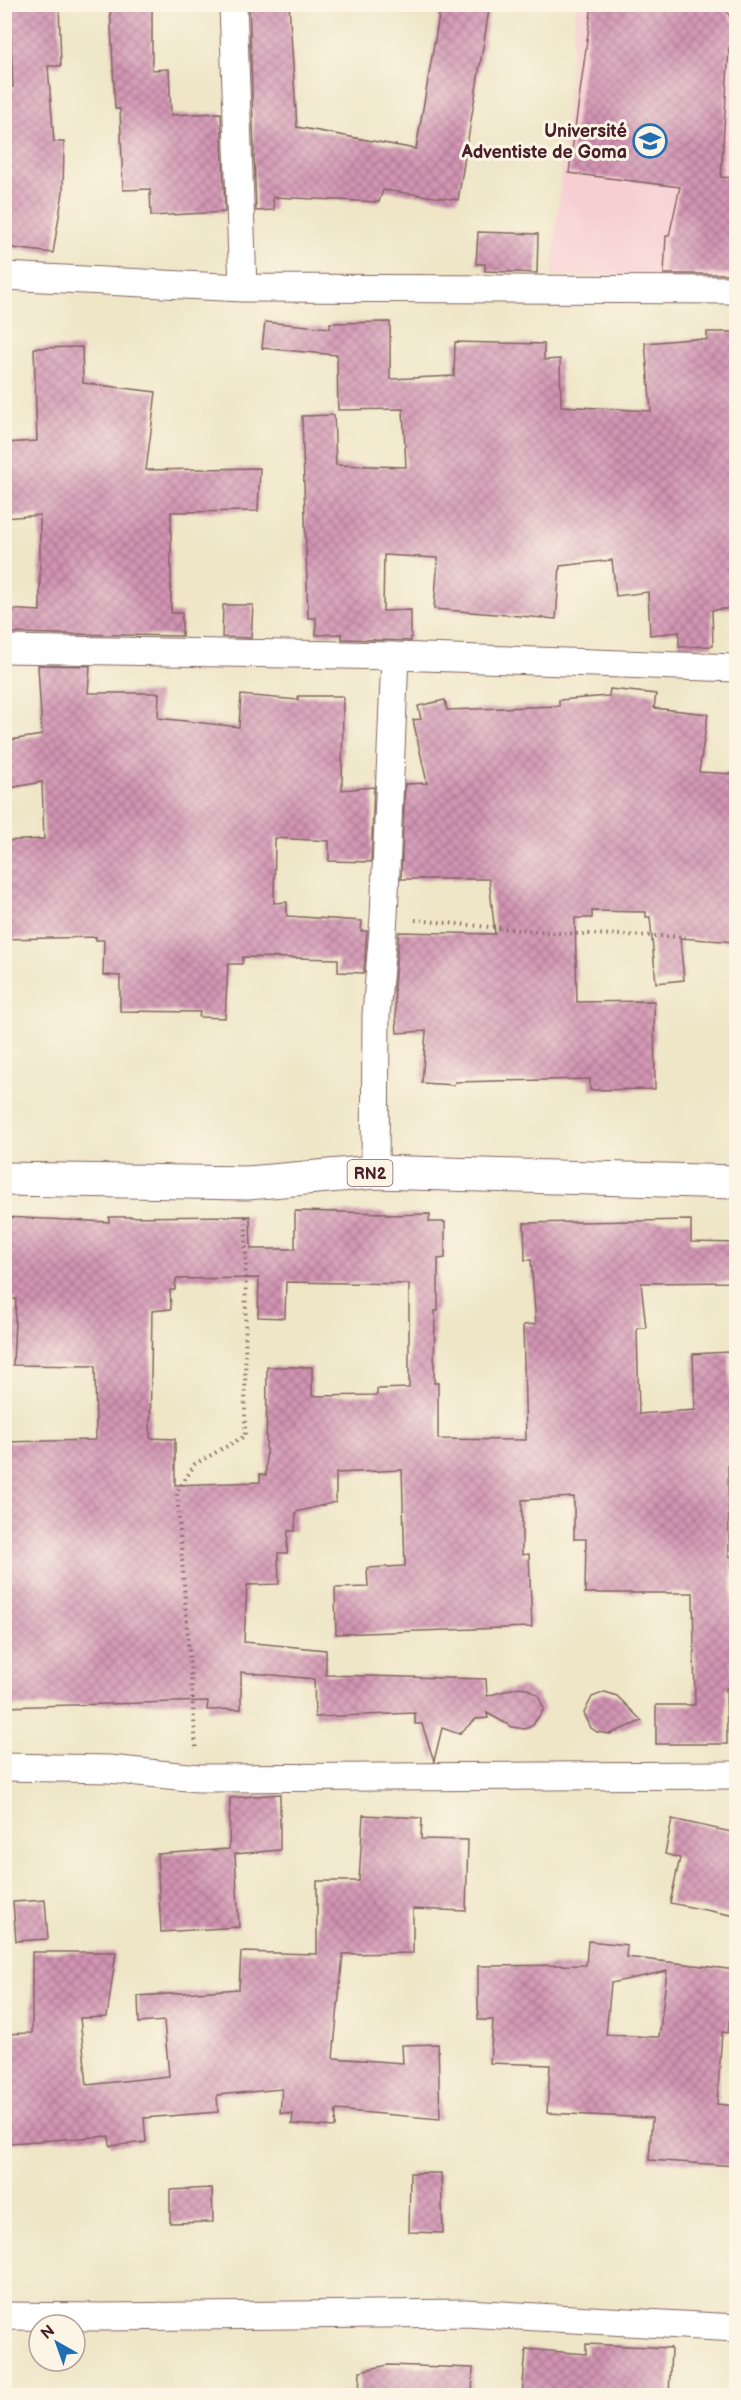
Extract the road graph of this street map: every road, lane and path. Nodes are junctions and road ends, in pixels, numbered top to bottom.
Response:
1 (233, 4) edge
2 (4, 276) edge
3 (243, 288) junction
4 (736, 290) edge
5 (4, 650) edge
6 (395, 656) junction
7 (736, 668) edge
8 (384, 917) junction
9 (686, 937) dead end
10 (375, 1172) junction
11 (4, 1179) edge
12 (736, 1182) edge
13 (247, 1183) junction
14 (4, 1767) edge
15 (736, 1775) edge
16 (198, 1778) junction
17 (4, 2316) edge
18 (736, 2328) edge

1 - 3 street
2 - 3 street
3 - 4 street
5 - 6 street
6 - 7 street
6 - 8 street
8 - 9 path
8 - 10 street
10 - 12 highway, RN2
10 - 13 highway, RN2
11 - 13 highway, RN2
13 - 16 path
14 - 16 street
15 - 16 street
17 - 18 street

